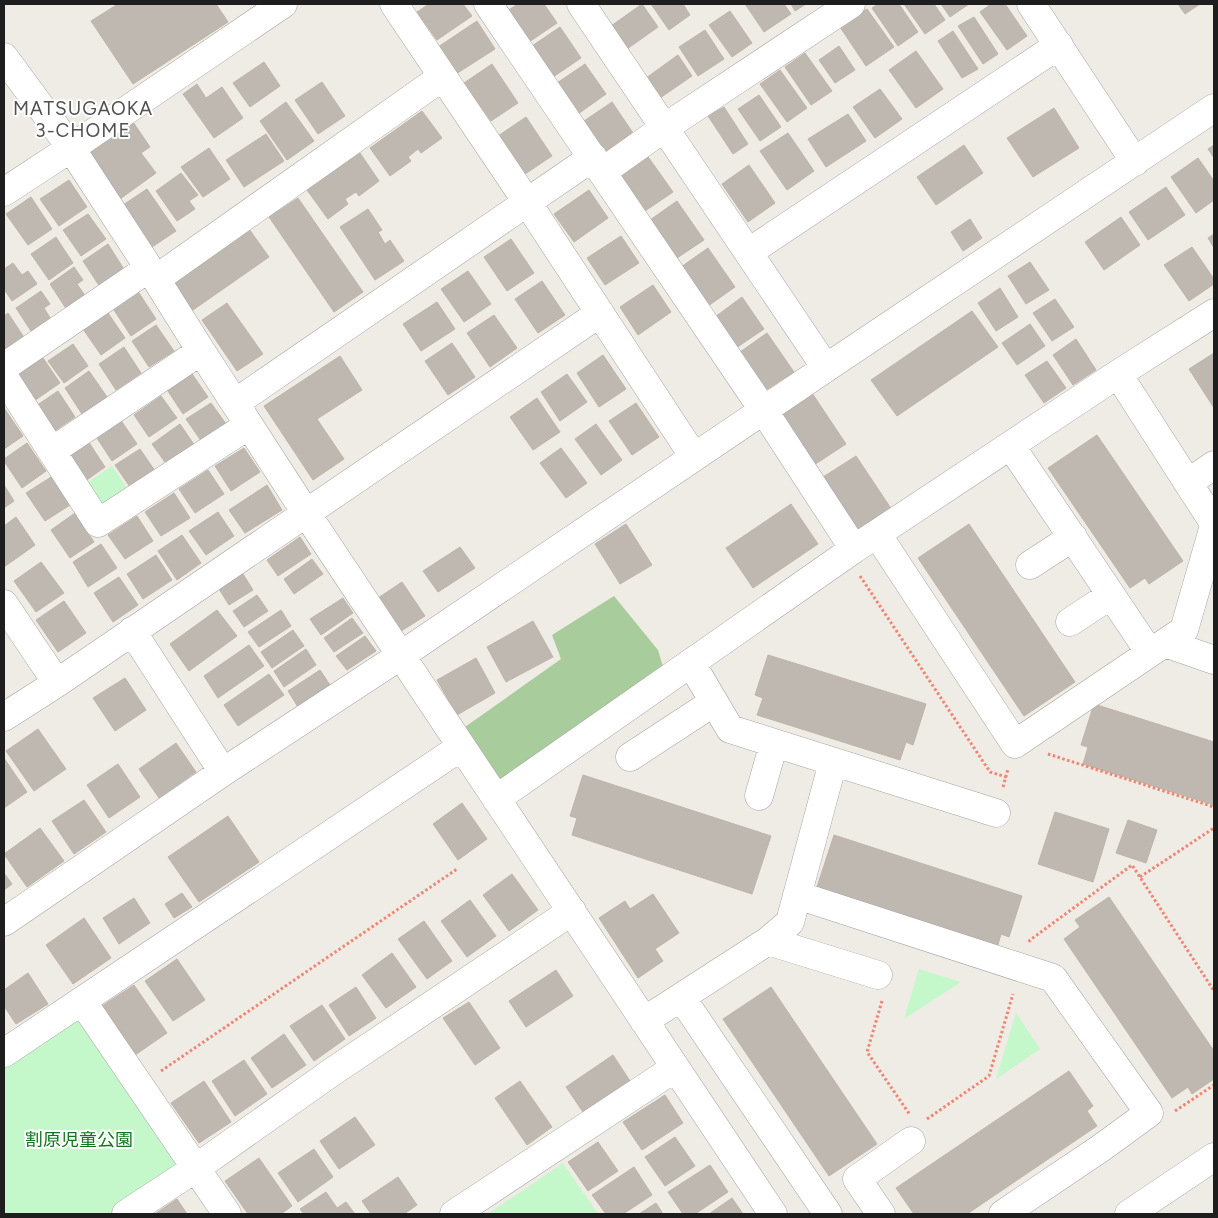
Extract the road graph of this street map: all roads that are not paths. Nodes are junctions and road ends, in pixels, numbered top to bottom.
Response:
1 (283, 4) edge
2 (394, 4) edge
3 (488, 4) edge
4 (851, 4) edge
5 (1031, 4) edge
6 (589, 6) edge
7 (1059, 45) junction
8 (4, 57) edge
9 (442, 77) junction
10 (1214, 108) edge
11 (664, 128) junction
12 (71, 148) junction
13 (1135, 162) junction
14 (597, 165) junction
15 (4, 192) edge
16 (527, 202) junction
17 (749, 252) junction
18 (153, 274) junction
19 (1214, 313) edge
20 (600, 314) junction
21 (201, 351) junction
22 (4, 367) edge
23 (826, 368) junction
24 (1118, 374) junction
25 (4, 378) edge
26 (764, 410) junction
27 (242, 414) junction
28 (1011, 446) junction
29 (52, 451) junction
30 (694, 457) junction
31 (1214, 464) edge
32 (1188, 483) junction
33 (306, 514) junction
34 (1214, 524) edge
35 (877, 534) junction
36 (1073, 537) junction
37 (850, 552) junction
38 (1030, 565) dead end
39 (1112, 595) junction
40 (4, 604) edge
41 (1070, 622) dead end
42 (132, 631) junction
43 (1157, 648) junction
44 (400, 656) junction
45 (1214, 660) edge
46 (691, 663) junction
47 (56, 683) junction
48 (714, 702) junction
49 (4, 717) edge
50 (774, 743) junction
51 (461, 747) junction
52 (630, 757) dead end
53 (833, 762) junction
54 (224, 772) junction
55 (759, 796) dead end
56 (496, 799) junction
57 (996, 814) road end
58 (797, 895) junction
59 (572, 911) junction
60 (4, 922) edge
61 (768, 941) junction
62 (881, 985) road end
63 (681, 997) junction
64 (82, 1001) junction
65 (644, 1021) junction
66 (4, 1050) edge
67 (675, 1068) junction
68 (914, 1133) road end
69 (1214, 1158) edge
70 (196, 1168) junction
71 (815, 1210) edge
72 (126, 1214) edge
73 (227, 1214) edge
74 (454, 1214) edge
75 (773, 1214) edge
76 (880, 1214) edge
77 (1003, 1214) edge
78 (1129, 1214) edge

1 - 12 street
2 - 9 street
3 - 14 street
4 - 11 street
5 - 7 street
6 - 11 street
7 - 13 street
7 - 17 street
8 - 12 street
9 - 16 street
9 - 18 street
10 - 13 street
11 - 14 street
11 - 17 street
12 - 15 street
12 - 18 street
13 - 23 street
14 - 16 street
14 - 26 street
16 - 20 street
16 - 27 street
17 - 23 street
18 - 21 street
18 - 22 street
19 - 24 street
20 - 30 street
20 - 33 street
21 - 27 street
21 - 29 street
23 - 26 street
24 - 28 street
24 - 32 street
25 - 29 street
26 - 30 street
26 - 37 street
27 - 29 street
27 - 33 street
28 - 35 street
28 - 36 street
30 - 44 street
31 - 32 street
32 - 34 street
33 - 42 street
33 - 44 street
34 - 43 street
35 - 37 street
35 - 43 street
36 - 38 street
36 - 39 street
37 - 46 street
39 - 41 street
39 - 43 street
40 - 47 street
42 - 47 street
42 - 54 street
43 - 45 street
44 - 51 street
44 - 54 street
46 - 48 street
46 - 56 street
47 - 49 street
48 - 50 street
48 - 52 street
50 - 53 street
50 - 55 street
51 - 56 street
51 - 64 street
53 - 57 street
53 - 58 street
54 - 60 street
56 - 59 street
58 - 61 street
58 - 77 street
59 - 65 street
59 - 70 street
61 - 62 street
61 - 63 street
63 - 65 street
63 - 71 street
64 - 66 street
64 - 70 street
65 - 67 street
67 - 74 street
67 - 75 street
68 - 76 street
69 - 78 street
70 - 72 street
70 - 73 street

